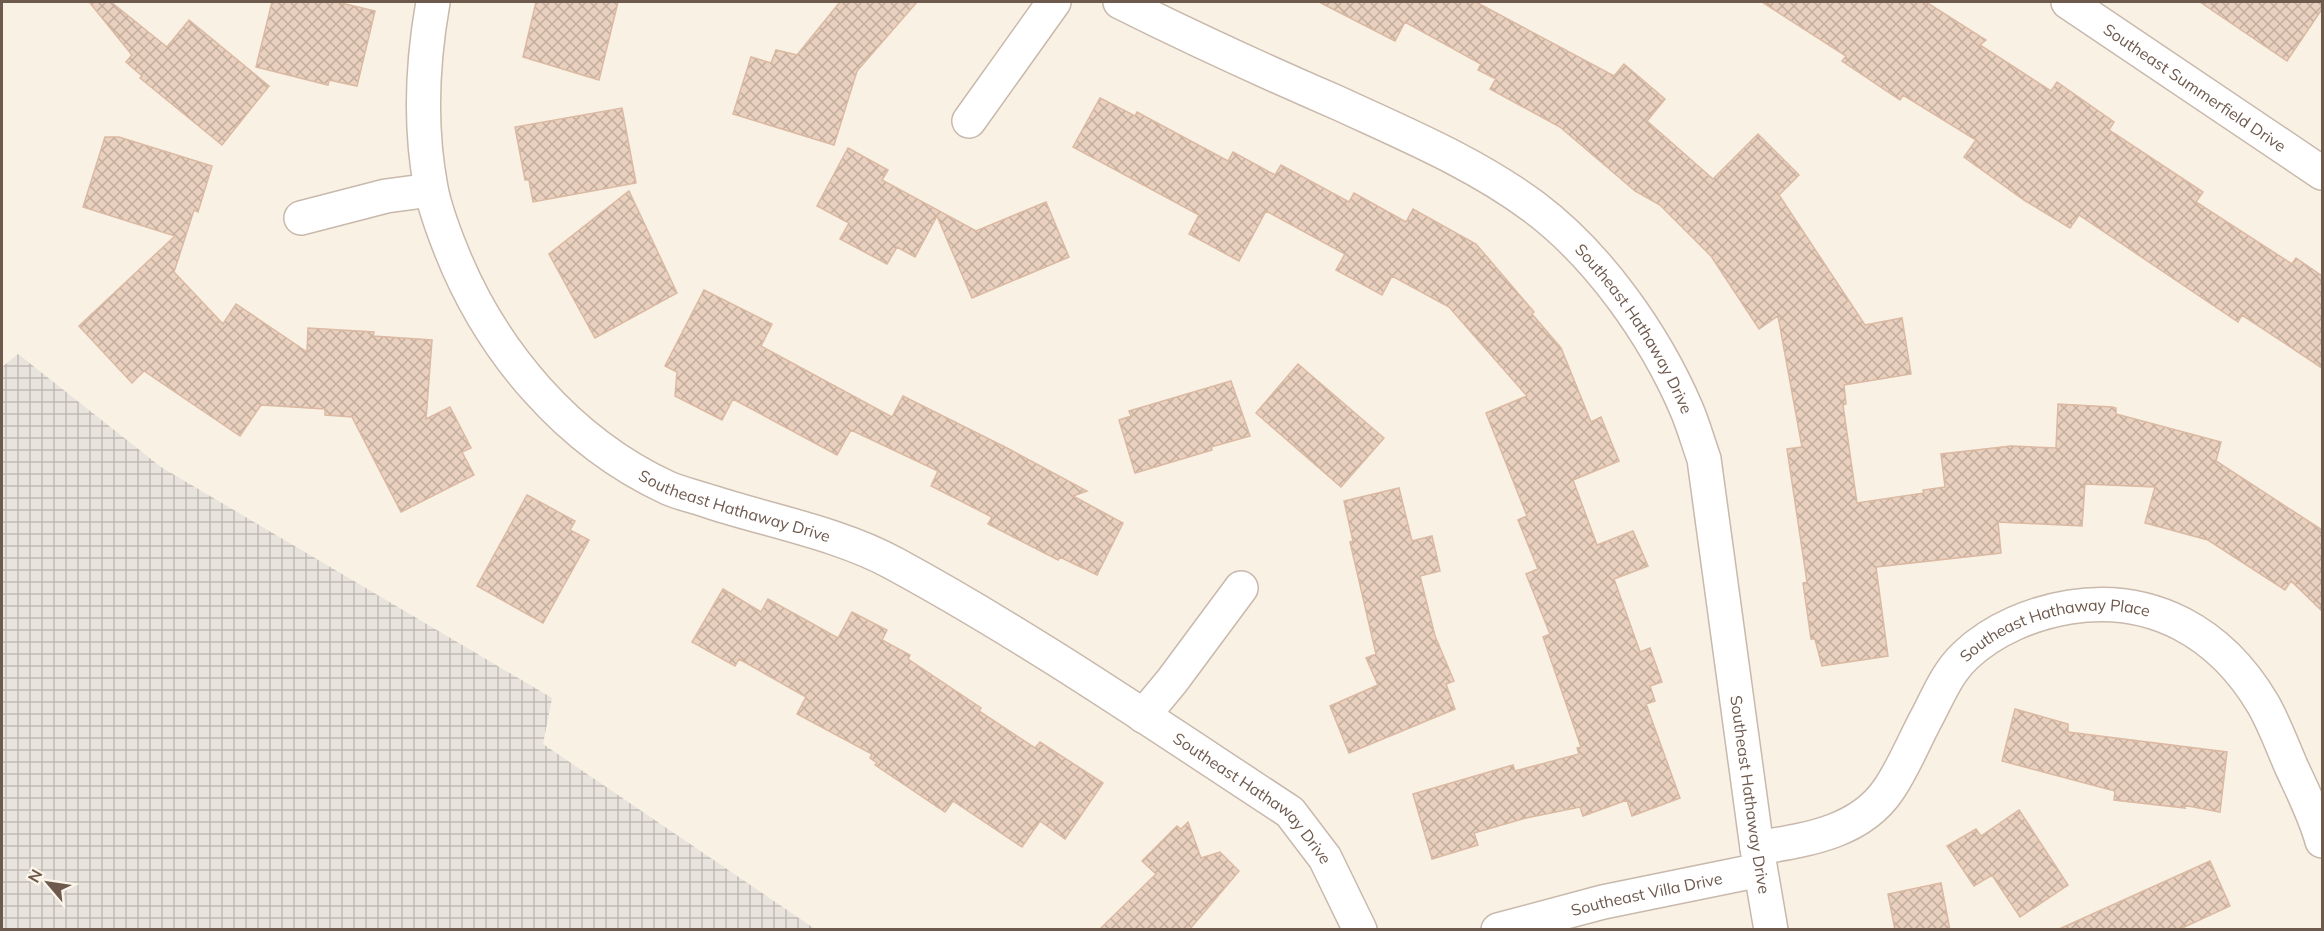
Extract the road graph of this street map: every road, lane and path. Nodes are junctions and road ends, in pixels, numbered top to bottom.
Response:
1 (433, 2) edge
2 (1054, 2) edge
3 (1120, 2) edge
4 (2068, 2) edge
5 (969, 121) dead end
6 (2322, 173) edge
7 (431, 190) junction
8 (301, 218) dead end
9 (1241, 588) dead end
10 (1143, 716) junction
11 (2322, 841) edge
12 (1759, 859) junction
13 (1360, 930) edge
14 (1498, 930) edge
15 (1771, 930) edge

1 - 7 street, Southeast Hathaway Drive
2 - 5 street
3 - 12 street, Southeast Hathaway Drive
4 - 6 street, Southeast Summerfield Drive
7 - 8 street
7 - 10 street, Southeast Hathaway Drive
9 - 10 street
10 - 13 street, Southeast Hathaway Drive
11 - 12 street, Southeast Hathaway Place
12 - 14 street, Southeast Villa Drive
12 - 15 street, Southeast Hathaway Drive

